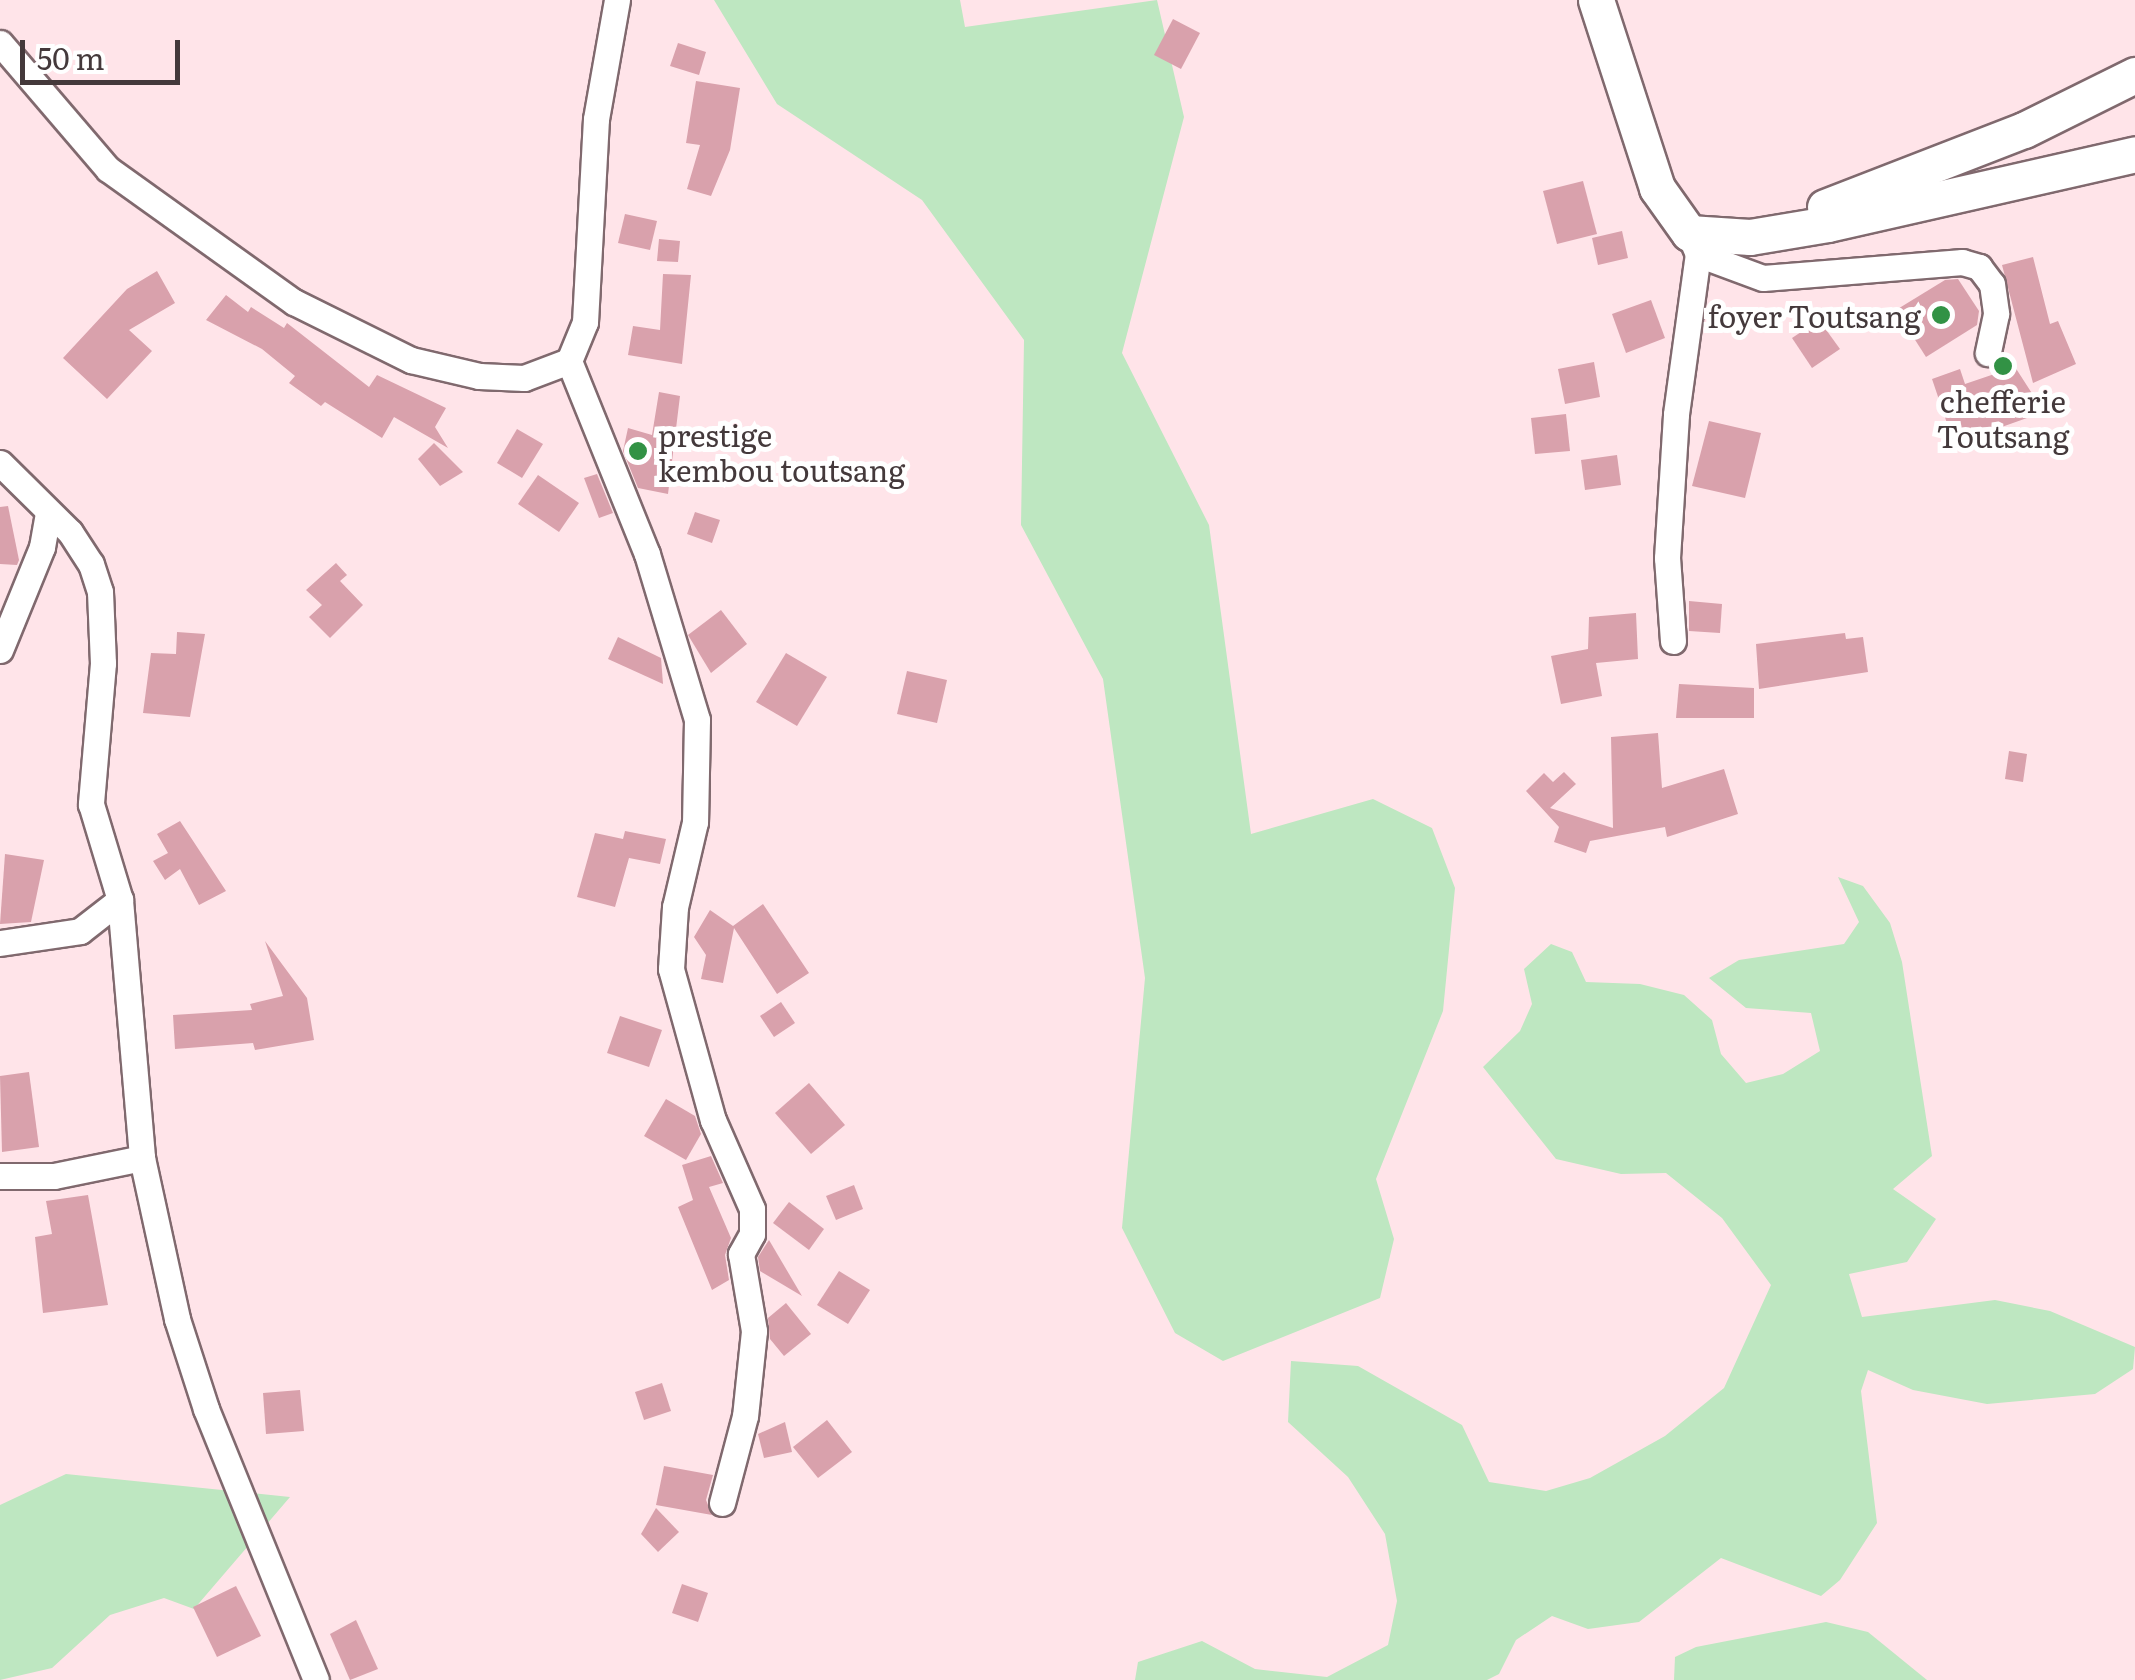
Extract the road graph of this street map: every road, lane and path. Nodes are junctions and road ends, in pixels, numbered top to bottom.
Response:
1 (617, 0) edge
2 (1596, 0) edge
3 (0, 43) edge
4 (2135, 75) edge
5 (2135, 154) edge
6 (1750, 238) junction
7 (1694, 244) junction
8 (1988, 353) dead end
9 (569, 361) junction
10 (0, 463) edge
11 (48, 512) junction
12 (1673, 641) dead end
13 (0, 650) edge
14 (120, 900) junction
15 (0, 942) edge
16 (142, 1158) junction
17 (0, 1176) edge
18 (722, 1503) dead end
19 (316, 1680) edge

1 - 9 street
2 - 7 street
3 - 9 street
4 - 6 street
5 - 6 street
6 - 7 street
7 - 8 street
7 - 12 street
9 - 18 street
10 - 11 street
11 - 13 street
11 - 14 street
14 - 15 street
14 - 16 street
16 - 17 street
16 - 19 street

